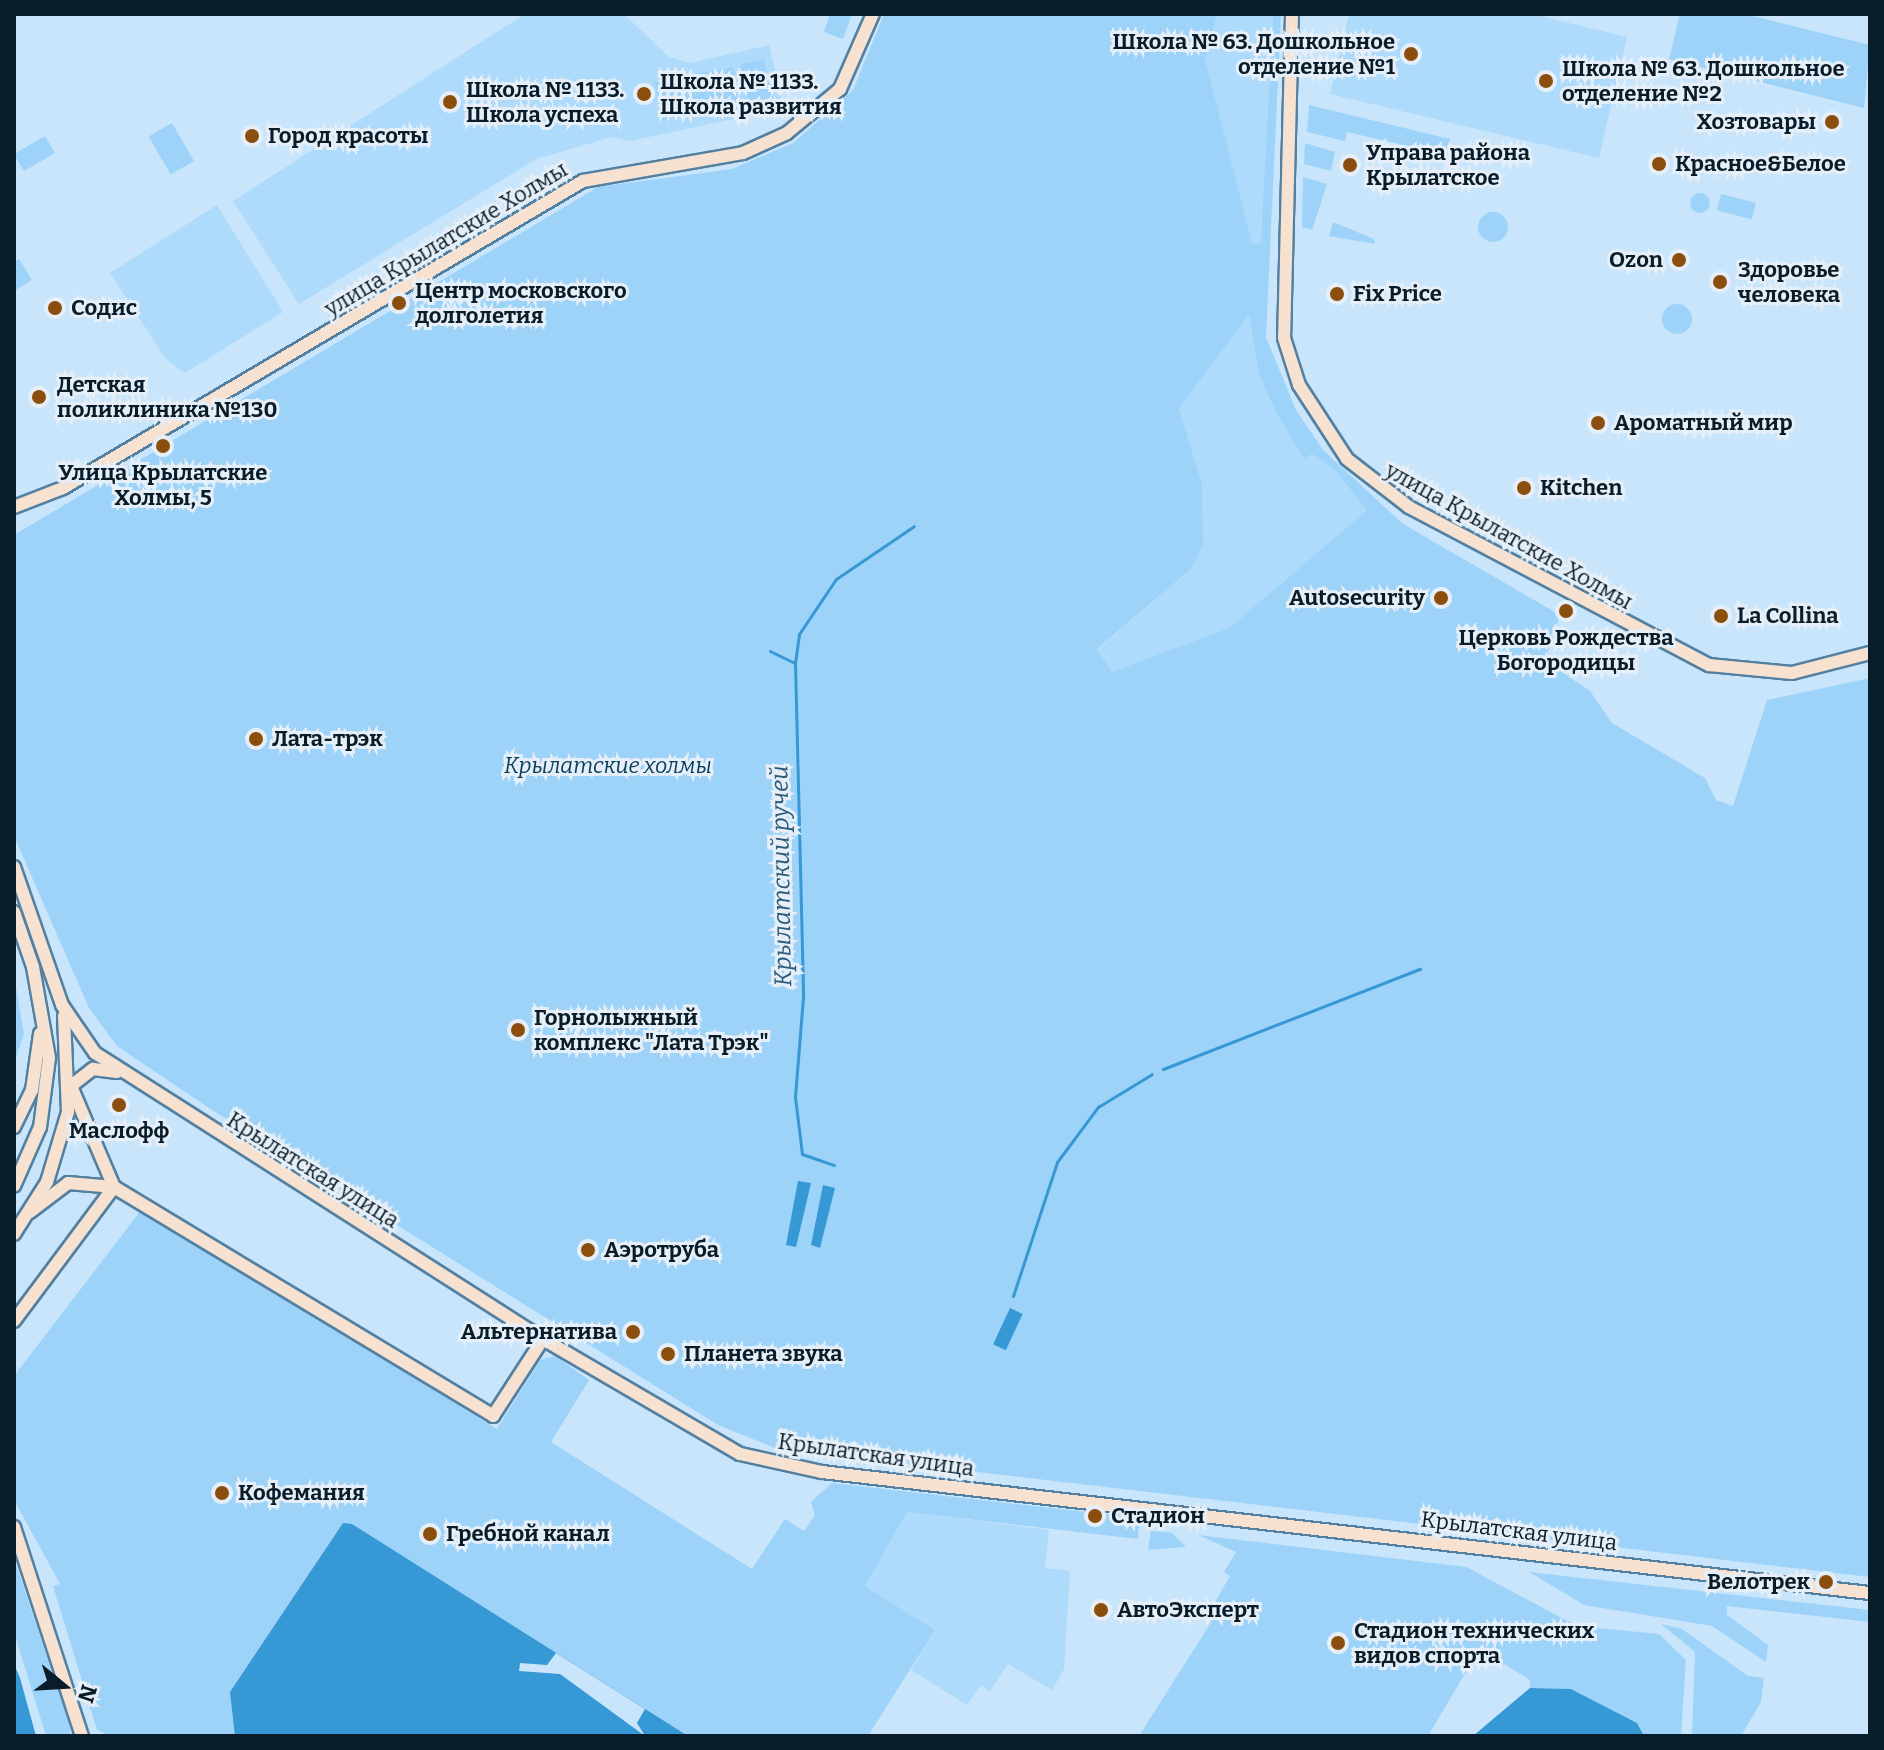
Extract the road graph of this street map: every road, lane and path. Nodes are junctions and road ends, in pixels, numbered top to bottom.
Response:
1 (873, 14) edge
2 (1292, 14) edge
3 (14, 507) edge
4 (1870, 653) edge
5 (14, 867) edge
6 (14, 912) edge
7 (62, 1005) junction
8 (41, 1007) junction
9 (120, 1073) junction
10 (71, 1086) junction
11 (14, 1127) edge
12 (14, 1186) edge
13 (114, 1187) junction
14 (30, 1212) junction
15 (14, 1234) edge
16 (14, 1321) edge
17 (543, 1339) junction
18 (14, 1527) edge
19 (1870, 1593) edge
20 (82, 1736) edge

1 - 3 street, улица Крылатские Холмы
2 - 4 street, улица Крылатские Холмы
5 - 7 street, Крылатская улица
6 - 8 street
7 - 9 street, Крылатская улица
7 - 10 street
8 - 11 street
8 - 12 street
9 - 10 street
9 - 17 street, Крылатская улица
10 - 13 street
10 - 14 street
13 - 14 street
13 - 16 street
13 - 17 street
14 - 15 street
17 - 19 street, Крылатская улица
18 - 20 street

